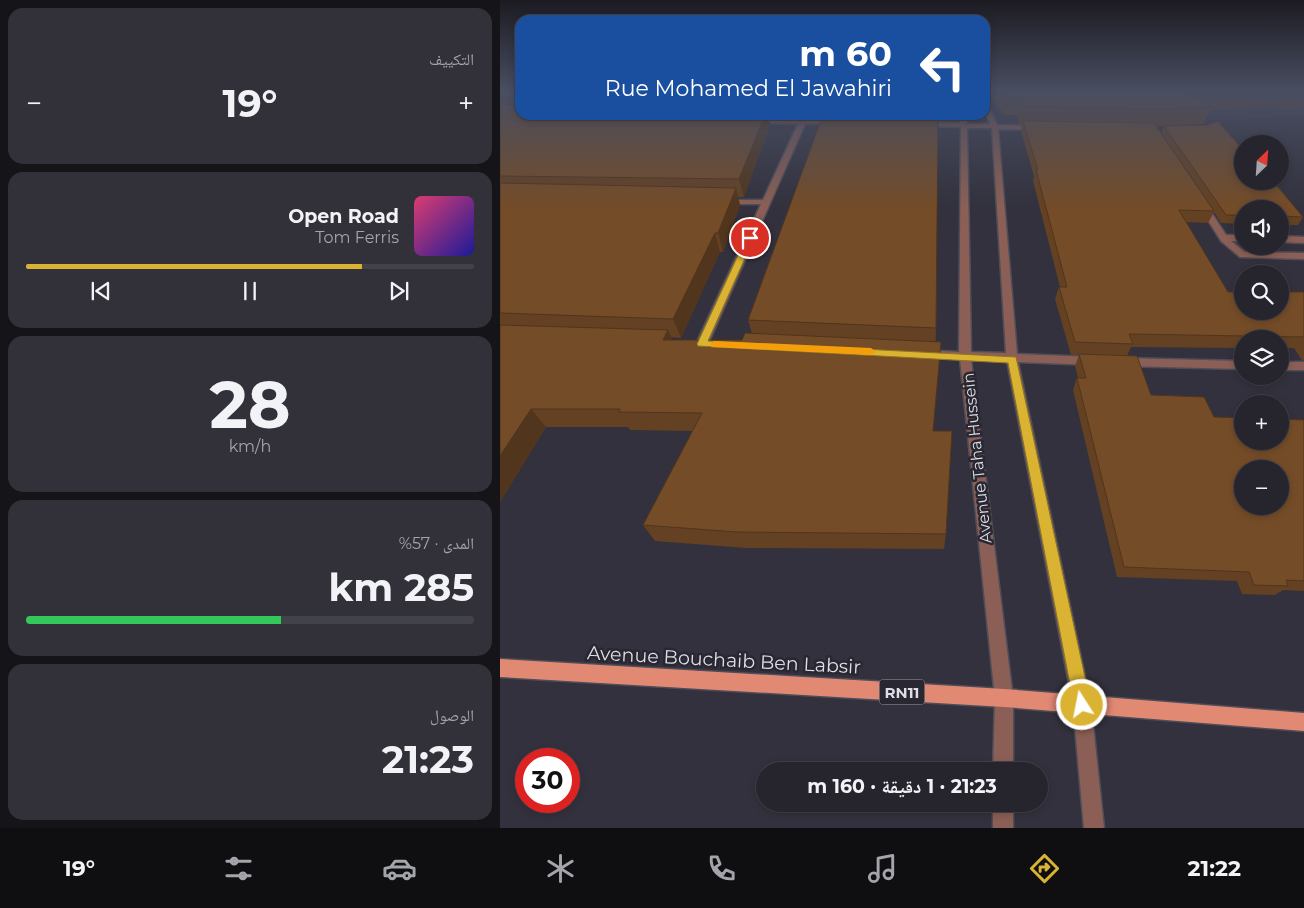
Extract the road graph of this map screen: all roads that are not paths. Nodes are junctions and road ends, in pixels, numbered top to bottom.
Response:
1 (798, 131) edge
2 (963, 131) edge
3 (995, 131) edge
4 (1197, 196) edge
5 (717, 202) edge
6 (766, 202) junction
7 (1224, 238) junction
8 (1234, 238) edge
9 (1289, 239) edge
10 (1304, 240) edge
11 (1304, 256) edge
12 (702, 344) edge
13 (907, 354) edge
14 (965, 356) junction
15 (1012, 359) junction
16 (1234, 365) edge
17 (1289, 366) edge
18 (1304, 366) edge
19 (500, 668) edge
20 (1004, 698) junction
21 (1082, 705) junction
22 (1304, 722) edge
23 (1003, 762) edge
24 (1003, 812) edge
25 (1002, 828) edge
26 (1094, 828) edge

1 - 6 street
2 - 14 street, Avenue Taha Hussein
3 - 15 street
4 - 7 street
5 - 6 street
6 - 12 street
7 - 8 street
7 - 11 street
9 - 10 street
13 - 14 street
14 - 15 street
14 - 20 street, Avenue Taha Hussein
15 - 16 street
15 - 21 street
17 - 18 street
19 - 20 main road, Avenue Bouchaib Ben Labsir / RN11
20 - 21 main road, Avenue Bouchaib Ben Labsir / RN11
20 - 23 street, Avenue Taha Hussein
21 - 22 main road, Avenue Bouchaib Ben Labsir / RN11
21 - 26 street
24 - 25 street

